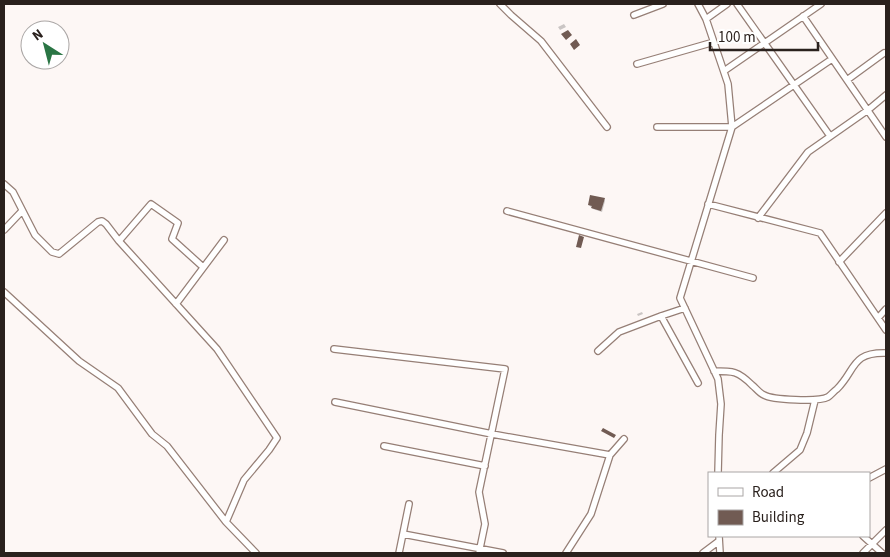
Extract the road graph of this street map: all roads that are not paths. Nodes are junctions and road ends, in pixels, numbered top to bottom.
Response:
1 (500, 4) edge
2 (663, 4) edge
3 (698, 4) edge
4 (727, 4) edge
5 (737, 4) edge
6 (821, 4) edge
7 (634, 15) dead end
8 (803, 16) junction
9 (706, 19) junction
10 (714, 42) junction
11 (764, 43) junction
12 (884, 53) dead end
13 (832, 59) junction
14 (638, 64) dead end
15 (724, 71) junction
16 (847, 80) junction
17 (794, 85) junction
18 (886, 95) edge
19 (868, 110) junction
20 (607, 127) dead end
21 (657, 127) dead end
22 (732, 127) junction
23 (830, 136) junction
24 (886, 137) edge
25 (4, 184) edge
26 (708, 204) junction
27 (507, 210) dead end
28 (22, 211) junction
29 (886, 212) edge
30 (758, 218) junction
31 (4, 230) edge
32 (224, 240) dead end
33 (119, 241) junction
34 (691, 261) junction
35 (839, 262) junction
36 (203, 267) junction
37 (753, 278) dead end
38 (4, 292) edge
39 (176, 304) junction
40 (685, 308) junction
41 (886, 309) edge
42 (662, 316) junction
43 (878, 318) junction
44 (886, 330) edge
45 (334, 349) dead end
46 (598, 351) dead end
47 (886, 353) edge
48 (714, 371) junction
49 (698, 383) dead end
50 (815, 400) junction
51 (335, 402) dead end
52 (492, 434) junction
53 (624, 440) dead end
54 (384, 446) dead end
55 (610, 455) junction
56 (484, 466) junction
57 (886, 469) edge
58 (718, 472) edge
59 (774, 472) edge
60 (870, 477) edge
61 (409, 504) dead end
62 (226, 522) junction
63 (886, 530) edge
64 (403, 534) junction
65 (864, 537) edge
66 (719, 538) edge
67 (872, 544) junction
68 (479, 551) edge
69 (256, 553) edge
70 (399, 553) edge
71 (503, 553) edge
72 (566, 553) edge
73 (703, 553) edge
74 (720, 553) edge
75 (863, 553) edge
76 (882, 553) edge

1 - 20 street
2 - 7 street
3 - 9 street
4 - 9 street
5 - 11 street
6 - 8 street
8 - 11 street
8 - 13 street
9 - 10 street
10 - 14 street
10 - 15 street
11 - 15 street
11 - 17 street
12 - 16 street
13 - 16 street
13 - 17 street
15 - 22 street
16 - 19 street
17 - 22 street
17 - 23 street
18 - 19 street
19 - 23 street
19 - 24 street
21 - 22 street
22 - 26 street
23 - 30 street
25 - 28 street
26 - 30 street
26 - 34 street
27 - 34 street
28 - 31 street
28 - 33 street
29 - 35 street
30 - 35 street
32 - 36 street
33 - 36 street
33 - 39 street
34 - 37 street
34 - 40 street
35 - 43 street
36 - 39 street
38 - 62 street
39 - 62 street
40 - 42 street
40 - 48 street
41 - 43 street
42 - 46 street
42 - 49 street
43 - 44 street
45 - 52 street
47 - 50 street
48 - 50 street
48 - 58 street
50 - 59 street
51 - 52 street
52 - 55 street
52 - 56 street
53 - 55 street
54 - 56 street
55 - 72 street
56 - 68 street
57 - 60 street
61 - 64 street
62 - 69 street
63 - 67 street
64 - 68 street
64 - 70 street
65 - 67 street
66 - 73 street
66 - 74 street
67 - 75 street
67 - 76 street
68 - 71 street

